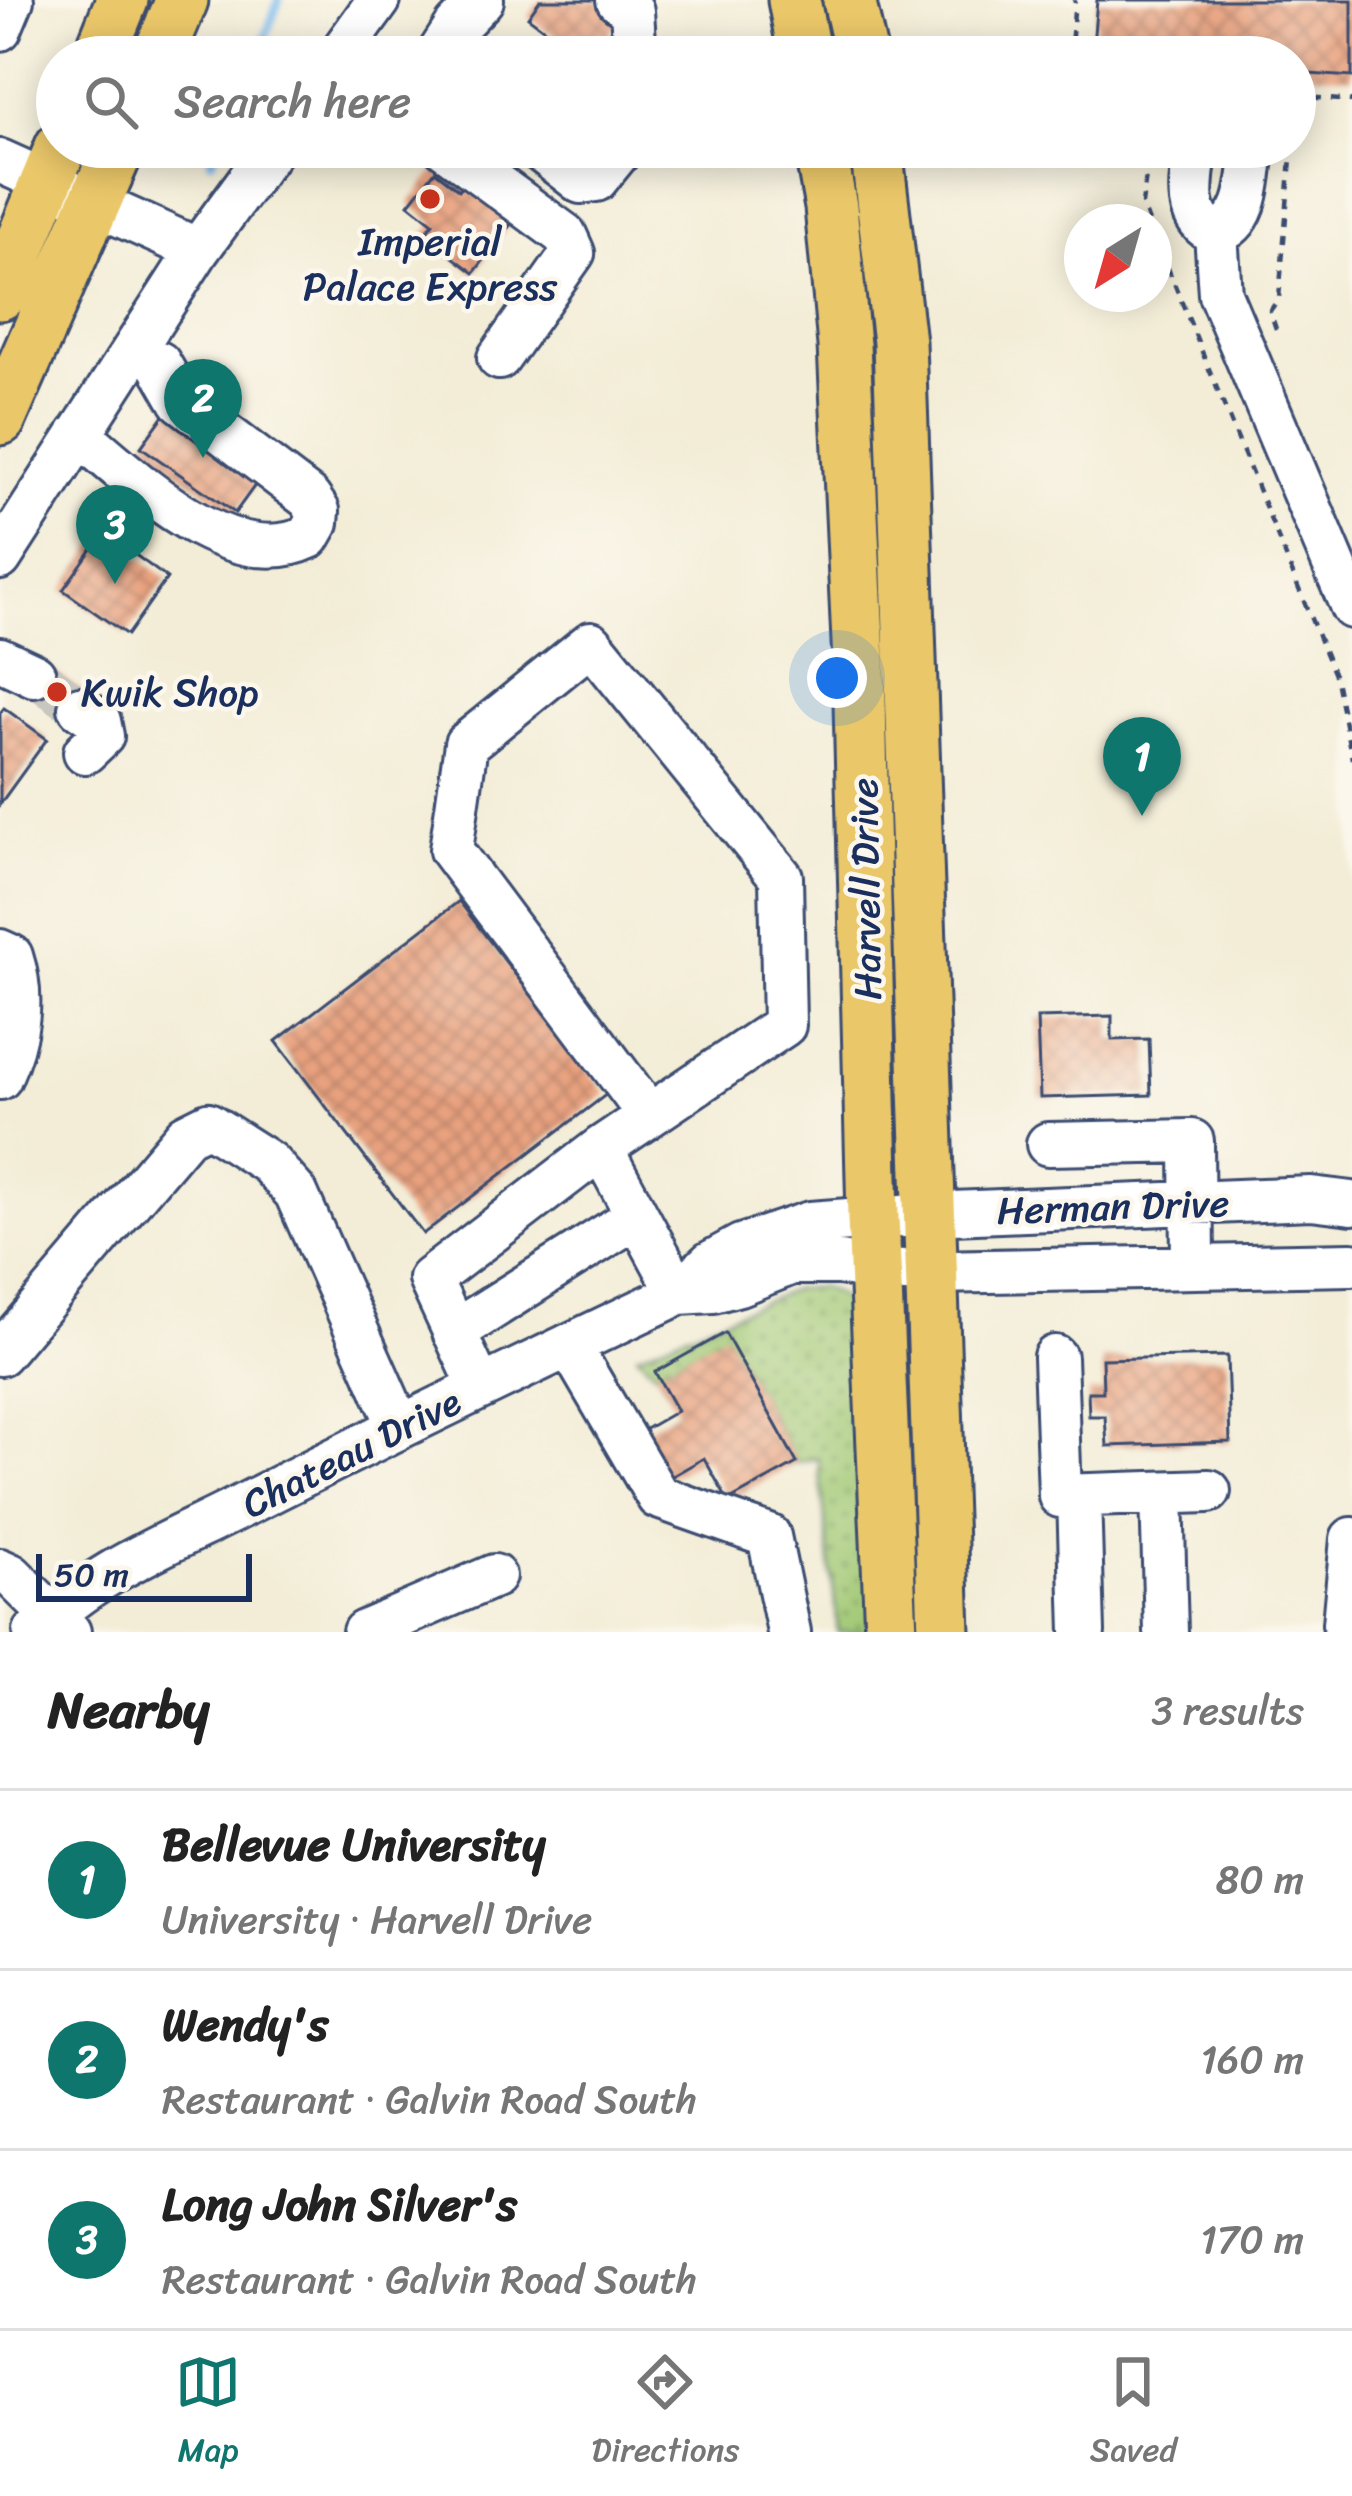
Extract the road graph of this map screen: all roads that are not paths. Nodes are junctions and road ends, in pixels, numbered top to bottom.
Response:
1 (12, 0) edge
2 (122, 0) edge
3 (182, 0) edge
4 (379, 0) edge
5 (482, 0) edge
6 (618, 0) edge
7 (794, 0) edge
8 (849, 0) edge
9 (0, 29) edge
10 (107, 36) edge
11 (167, 36) edge
12 (353, 36) edge
13 (450, 36) edge
14 (634, 36) edge
15 (801, 36) edge
16 (857, 36) edge
17 (0, 161) edge
18 (36, 163) edge
19 (52, 168) edge
20 (58, 168) edge
21 (110, 168) edge
22 (258, 168) edge
23 (474, 168) edge
24 (563, 168) edge
25 (606, 168) edge
26 (824, 168) edge
27 (878, 168) edge
28 (1194, 168) edge
29 (1250, 168) edge
30 (95, 203) junction
31 (1216, 233) junction
32 (198, 250) junction
33 (0, 294) edge
34 (499, 358) dead end
35 (160, 363) dead end
36 (0, 419) edge
37 (79, 434) junction
38 (0, 558) edge
39 (1352, 607) edge
40 (80, 709) dead end
41 (85, 752) dead end
42 (0, 951) edge
43 (0, 1078) edge
44 (649, 1115) junction
45 (1048, 1144) dead end
46 (602, 1148) junction
47 (1192, 1203) junction
48 (1352, 1203) edge
49 (928, 1214) junction
50 (638, 1216) junction
51 (873, 1218) junction
52 (1352, 1264) edge
53 (1193, 1266) junction
54 (877, 1270) junction
55 (933, 1272) junction
56 (679, 1293) junction
57 (454, 1332) junction
58 (569, 1345) junction
59 (0, 1354) edge
60 (1055, 1357) dead end
61 (480, 1387) junction
62 (399, 1426) junction
63 (1209, 1491) dead end
64 (1162, 1492) junction
65 (1079, 1495) junction
66 (1352, 1539) edge
67 (0, 1570) edge
68 (494, 1576) dead end
69 (52, 1625) edge
70 (1352, 1625) edge
71 (364, 1632) edge
72 (789, 1632) edge
73 (891, 1632) edge
74 (944, 1632) edge
75 (1083, 1632) edge
76 (1166, 1632) edge

1 - 9 street
2 - 10 main road
3 - 11 main road
4 - 12 street
5 - 13 street
6 - 14 street
7 - 15 main road
8 - 16 main road
17 - 18 street
19 - 33 main road
20 - 30 street
21 - 30 main road
22 - 32 street
23 - 34 street
24 - 25 street
26 - 51 main road, Harvell Drive
27 - 49 main road, Harvell Drive
28 - 31 street
29 - 31 street
30 - 32 street
30 - 36 main road
31 - 39 street
32 - 37 street
35 - 37 street
37 - 38 street
40 - 41 street
42 - 43 street
44 - 44 street
44 - 46 street
45 - 47 street
46 - 50 street
46 - 57 street
47 - 48 street, Herman Drive
47 - 49 street, Herman Drive
47 - 53 street
49 - 51 street, Herman Drive
49 - 55 main road, Harvell Drive
50 - 56 street
50 - 57 street
51 - 54 main road, Harvell Drive
51 - 56 street, Chateau Drive
52 - 53 street, Herman Drive
53 - 55 street, Herman Drive
54 - 55 street, Herman Drive
54 - 56 street, Chateau Drive
54 - 73 main road, Harvell Drive
55 - 74 main road, Harvell Drive
56 - 58 street, Chateau Drive
57 - 61 street
58 - 61 street, Chateau Drive
58 - 72 street
59 - 62 street
60 - 65 street
61 - 62 street, Chateau Drive
62 - 69 street, Chateau Drive
63 - 64 street
64 - 65 street
64 - 76 street
65 - 75 street
66 - 70 street
67 - 69 street
68 - 71 street

